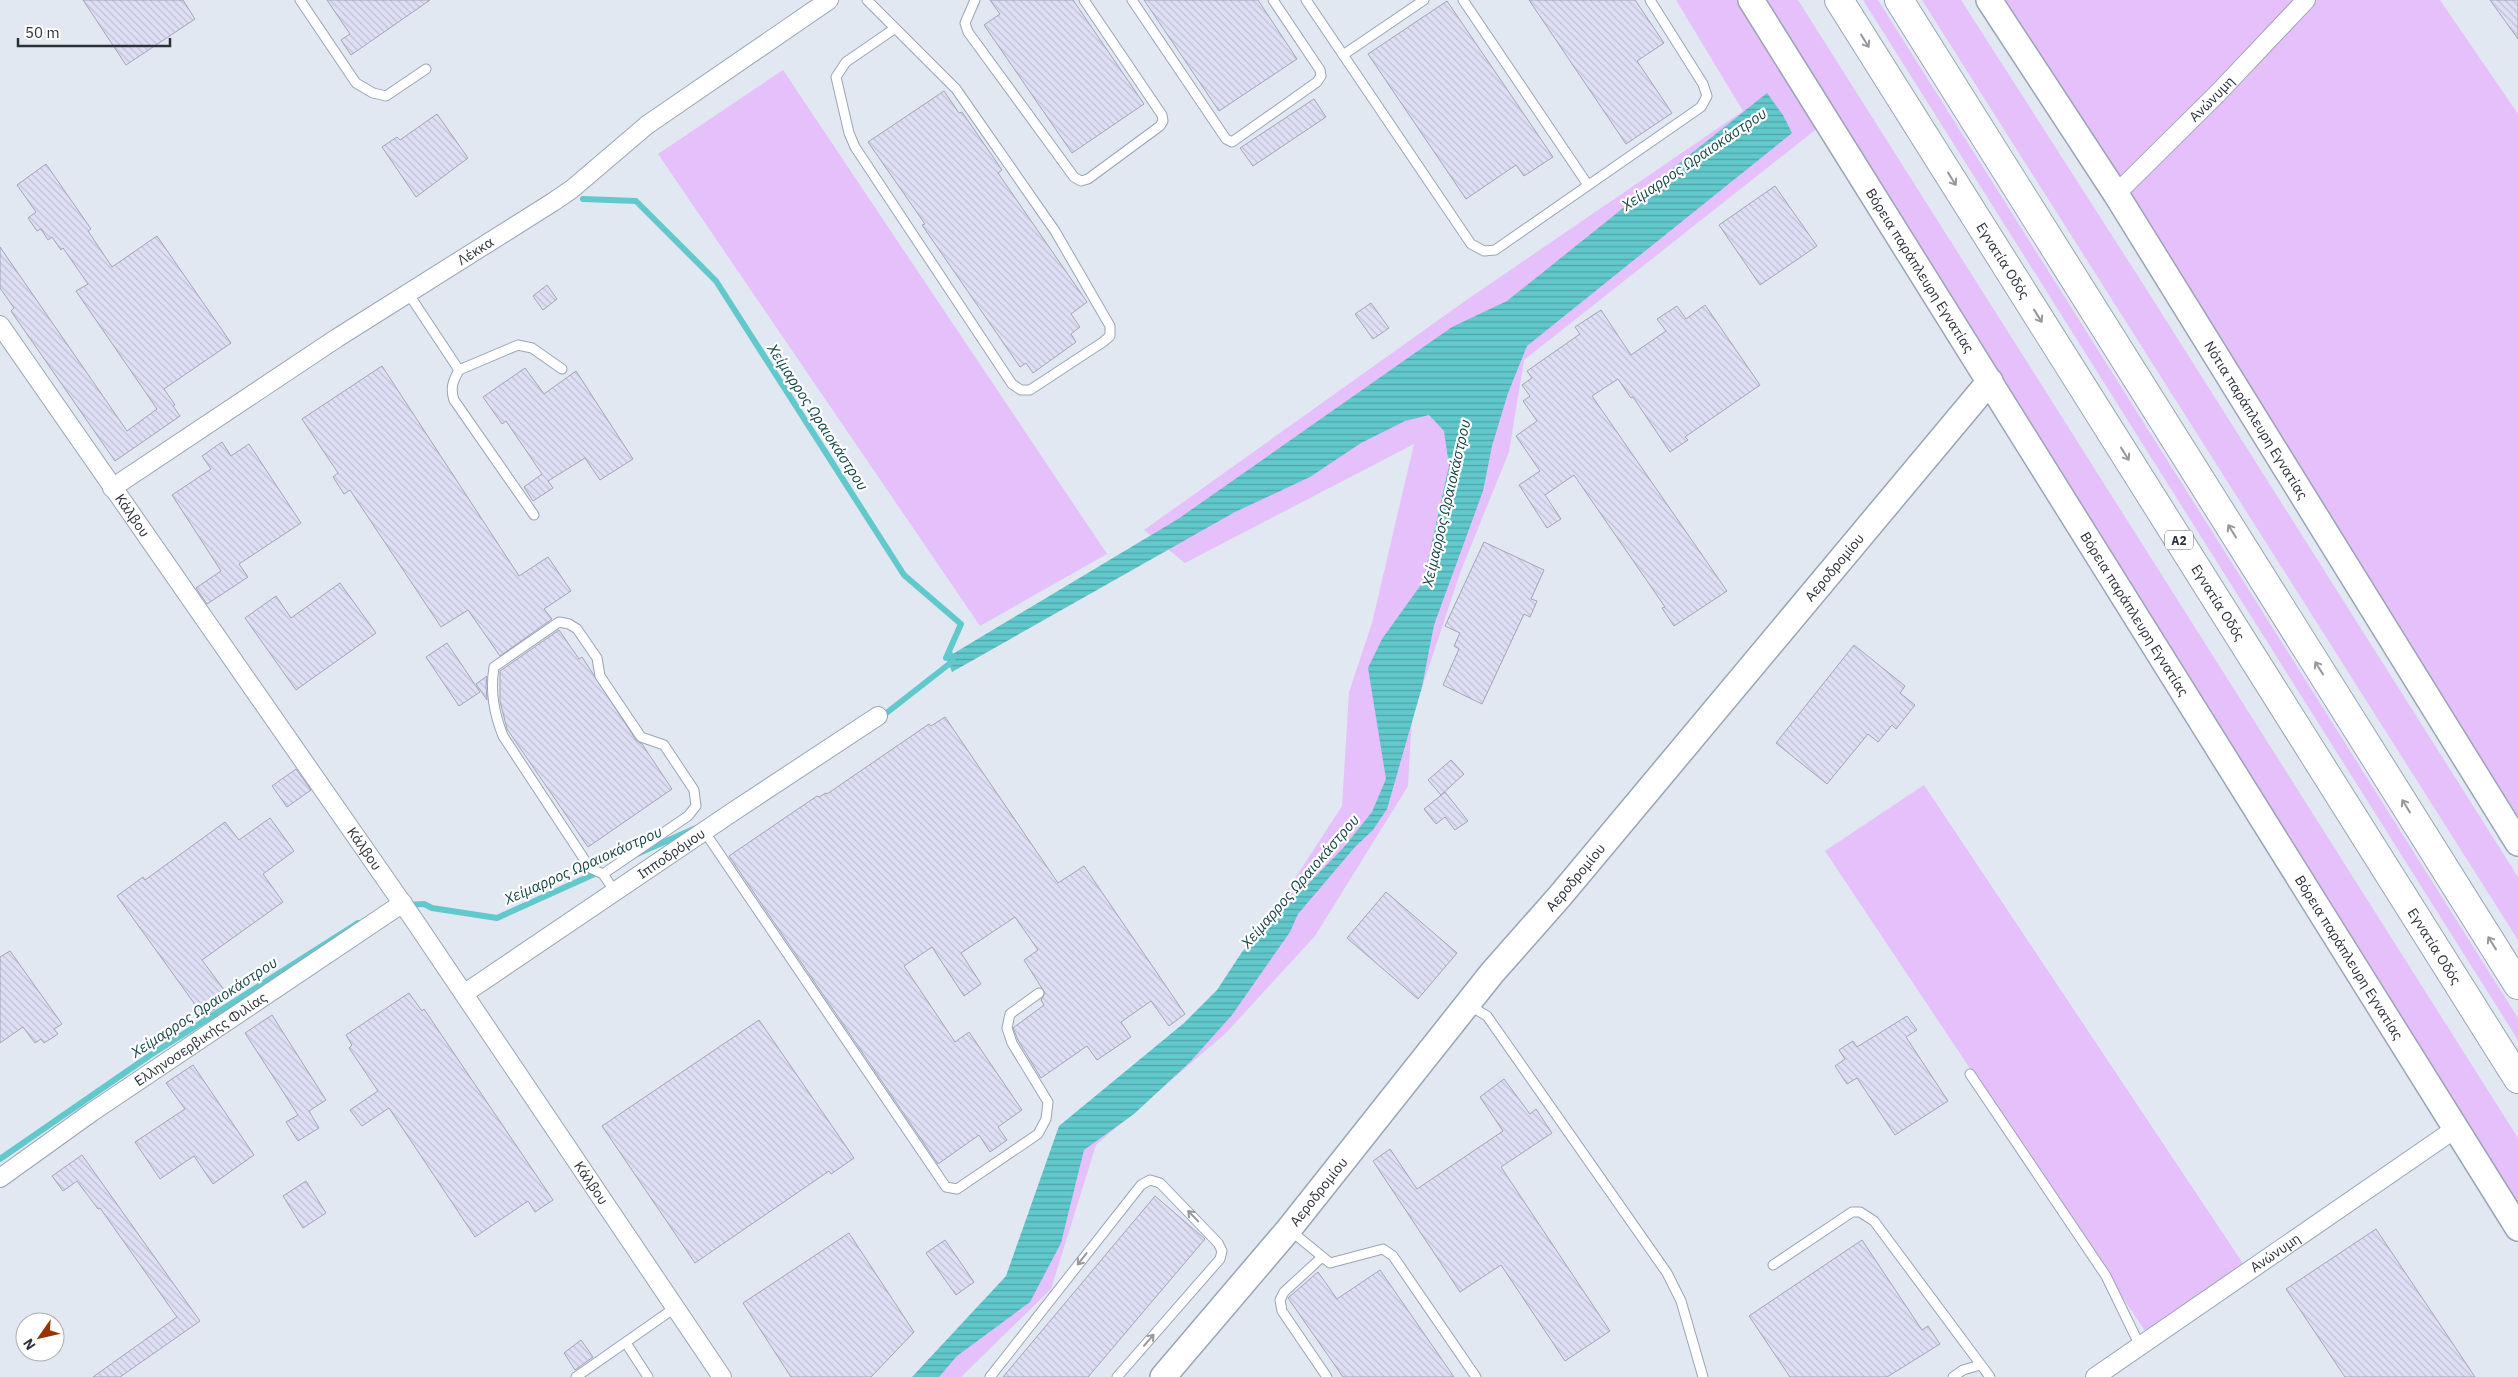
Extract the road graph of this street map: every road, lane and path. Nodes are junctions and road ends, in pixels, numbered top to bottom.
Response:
1 (300, 0) edge
2 (829, 0) edge
3 (867, 0) edge
4 (975, 0) edge
5 (1084, 0) edge
6 (1132, 0) edge
7 (1273, 0) edge
8 (1306, 0) edge
9 (1424, 0) edge
10 (1463, 0) edge
11 (1650, 0) edge
12 (1752, 0) edge
13 (1839, 0) edge
14 (1899, 0) edge
15 (1989, 0) edge
16 (2306, 0) edge
17 (894, 28) junction
18 (1343, 55) junction
19 (426, 69) dead end
20 (1588, 185) junction
21 (2116, 194) junction
22 (408, 293) junction
23 (0, 325) edge
24 (562, 368) dead end
25 (459, 370) junction
26 (1990, 381) junction
27 (112, 488) junction
28 (534, 515) dead end
29 (878, 716) dead end
30 (704, 831) junction
31 (2518, 843) edge
32 (603, 874) junction
33 (615, 892) junction
34 (403, 903) junction
35 (2518, 985) edge
36 (464, 993) junction
37 (1039, 993) dead end
38 (1467, 1004) junction
39 (1970, 1074) dead end
40 (2518, 1079) edge
41 (2455, 1129) junction
42 (0, 1178) edge
43 (2518, 1228) edge
44 (1289, 1230) junction
45 (1321, 1258) junction
46 (1773, 1265) dead end
47 (676, 1307) junction
48 (626, 1343) junction
49 (2140, 1346) junction
50 (1980, 1365) junction
51 (576, 1377) edge
52 (648, 1377) edge
53 (722, 1377) edge
54 (990, 1377) edge
55 (1117, 1377) edge
56 (1163, 1377) edge
57 (1327, 1377) edge
58 (1476, 1377) edge
59 (1703, 1377) edge
60 (1953, 1377) edge
61 (1990, 1377) edge
62 (2095, 1377) edge

1 - 19 lane
2 - 22 street, Λέκκα
3 - 17 lane
4 - 5 lane
6 - 7 lane
8 - 18 lane
9 - 18 lane
10 - 20 lane
11 - 20 lane
12 - 26 street, Βόρεια παράπλευρη Εγνατίας
13 -> 40 highway, Εγνατία Οδός / Α2
35 -> 14 highway
15 - 21 street, Νότια παράπλευρη Εγνατίας
16 - 21 street, Ανώνυμη
17 - 17 lane
18 - 20 lane
21 - 31 street, Νότια παράπλευρη Εγνατίας
22 - 25 lane
22 - 27 street, Λέκκα
23 - 27 street, Κάλβου
24 - 25 lane
25 - 28 lane
26 - 38 street, Αεροδρομίου
26 - 41 street, Βόρεια παράπλευρη Εγνατίας
27 - 34 street, Κάλβου
29 - 30 street, Ιπποδρόμου
30 - 33 street, Ιπποδρόμου
30 - 37 lane
32 - 32 lane
32 - 33 lane
33 - 36 street, Ιπποδρόμου
34 - 36 street, Κάλβου
34 - 42 street, Ελληνοσερβικήςς Φιλίας
36 - 47 street, Κάλβου
38 - 44 street, Αεροδρομίου
38 - 59 lane
39 - 49 lane
41 - 43 street, Βόρεια παράπλευρη Εγνατίας
41 - 49 street, Ανώνυμη
44 - 45 lane
44 - 56 street, Αεροδρομίου
45 - 57 lane
45 - 58 lane
46 - 50 lane
47 - 48 lane
47 - 53 street, Κάλβου
48 - 51 lane
48 - 52 lane
49 - 62 street, Ανώνυμη
50 - 60 lane
50 - 61 lane
55 -> 54 lane

